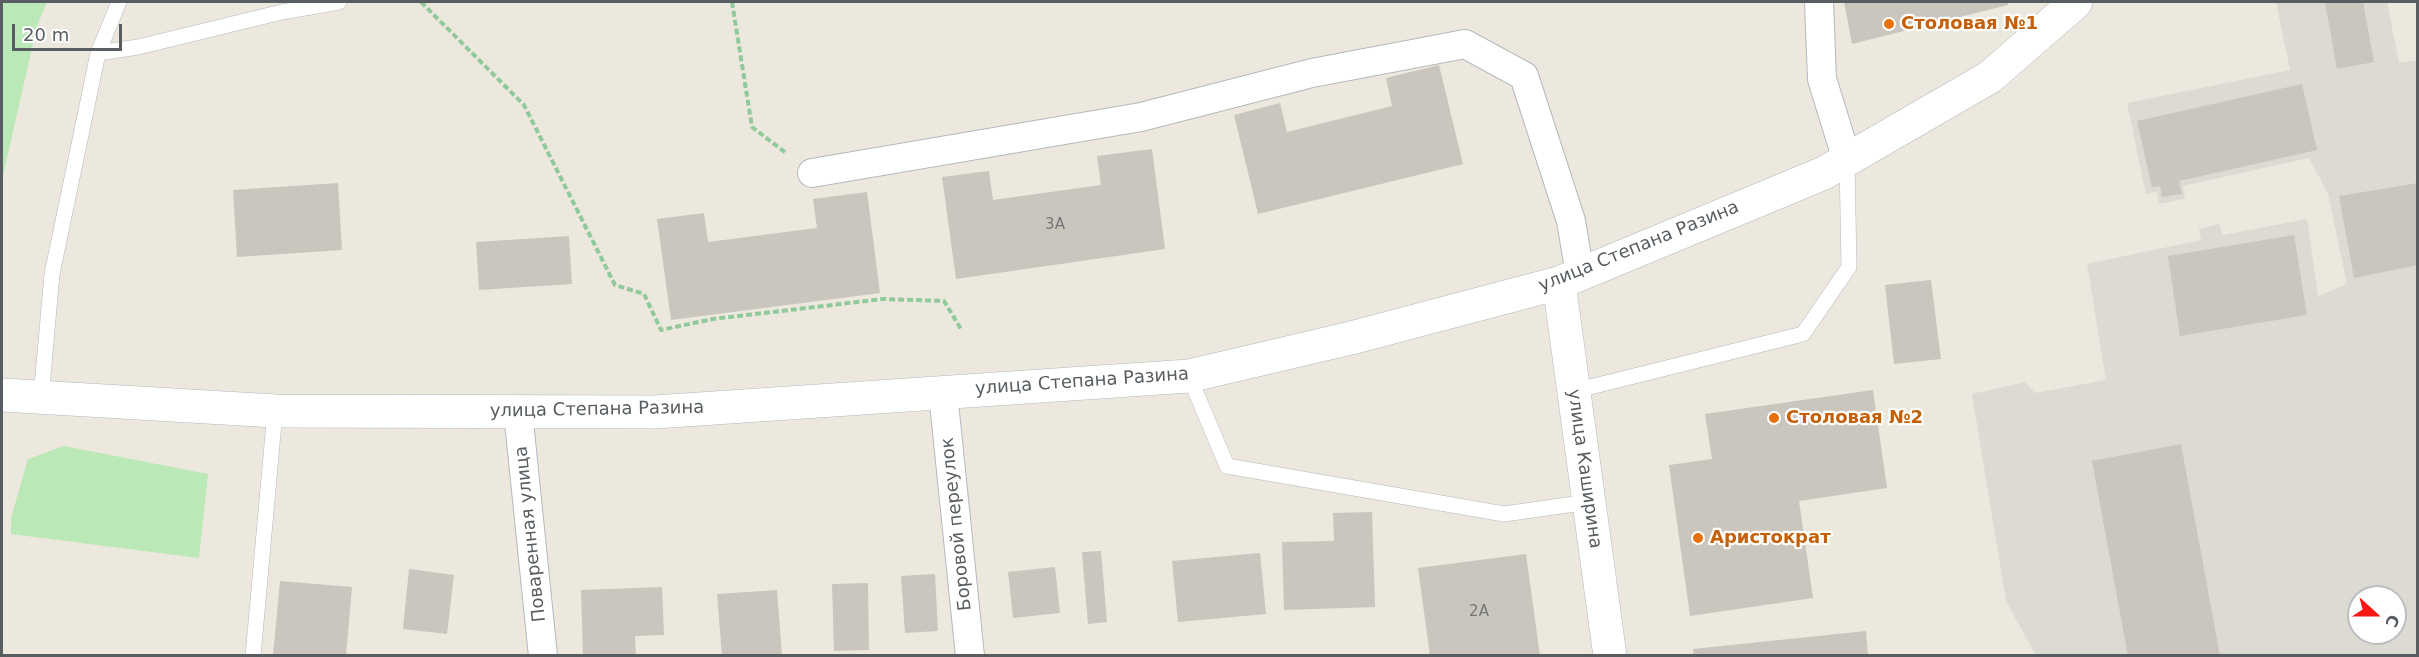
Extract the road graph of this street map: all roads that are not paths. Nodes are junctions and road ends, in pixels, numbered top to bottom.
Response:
1 (119, 2) edge
2 (339, 2) edge
3 (1819, 2) edge
4 (2076, 2) edge
5 (98, 53) junction
6 (1847, 160) junction
7 (812, 173) road end
8 (1569, 278) junction
9 (1189, 376) junction
10 (1574, 391) junction
11 (943, 393) junction
12 (2, 395) edge
13 (41, 398) junction
14 (276, 411) junction
15 (518, 412) junction
16 (1589, 502) junction
17 (253, 656) edge
18 (543, 656) edge
19 (970, 656) edge
20 (1610, 656) edge

1 - 5 lane
2 - 5 lane
3 - 6 street
4 - 6 main road, улица Степана Разина
5 - 13 lane
6 - 8 main road, улица Степана Разина
6 - 10 lane
7 - 8 street
8 - 9 main road, улица Степана Разина
8 - 10 main road, улица Каширина
9 - 11 main road, улица Степана Разина
9 - 16 lane
10 - 16 main road, улица Каширина
11 - 15 main road, улица Степана Разина
11 - 19 street, Боровой переулок
12 - 13 main road, улица Степана Разина
13 - 14 main road, улица Степана Разина
14 - 15 main road, улица Степана Разина
14 - 17 lane
15 - 18 street, Поваренная улица
16 - 20 main road, улица Каширина

